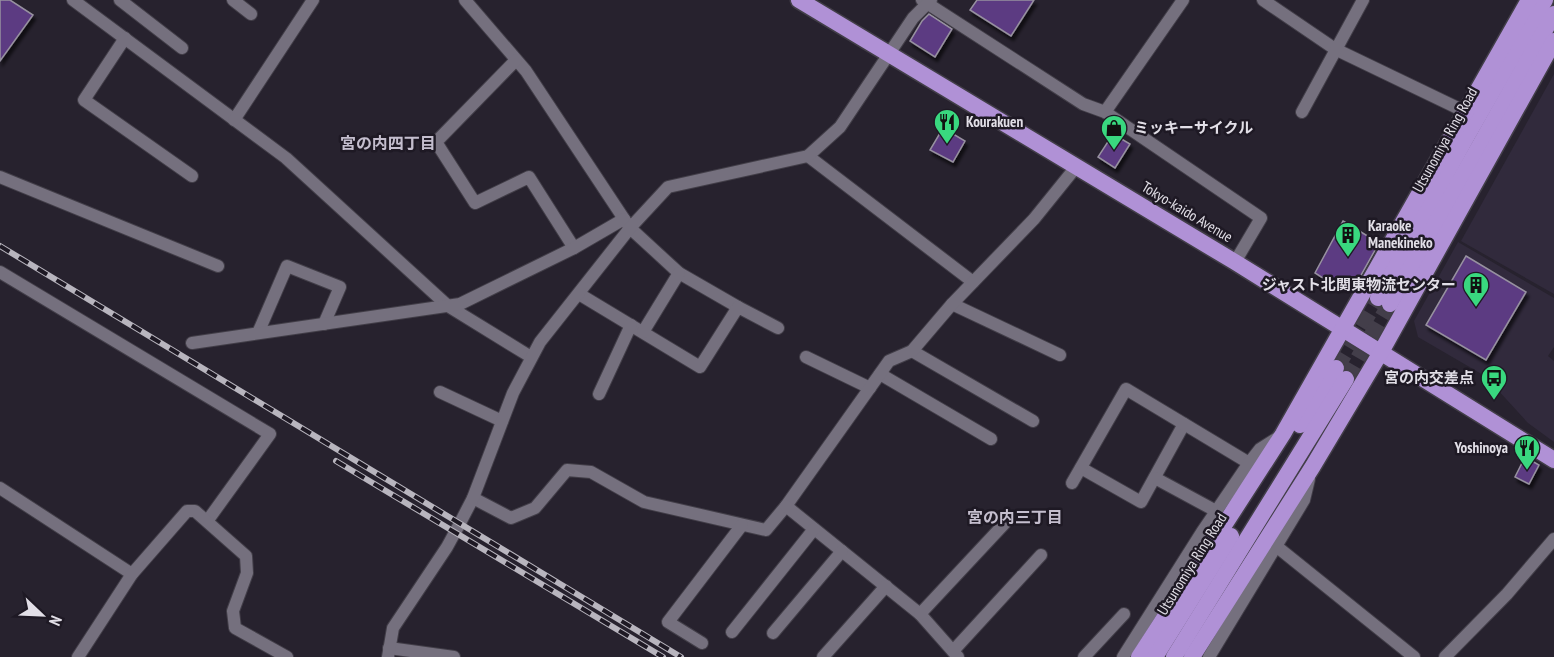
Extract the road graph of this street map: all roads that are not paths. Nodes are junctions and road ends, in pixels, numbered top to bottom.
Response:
1 (73, 0) edge
2 (120, 0) edge
3 (233, 0) edge
4 (313, 0) edge
5 (465, 0) edge
6 (799, 0) edge
7 (1184, 0) edge
8 (1263, 0) edge
9 (1363, 0) edge
10 (1529, 0) edge
11 (1545, 0) edge
12 (926, 1) edge
13 (251, 14) dead end
14 (1554, 14) edge
15 (125, 38) junction
16 (1554, 41) edge
17 (182, 48) dead end
18 (1335, 49) junction
19 (888, 53) junction
20 (516, 60) junction
21 (1105, 112) junction
22 (1302, 112) dead end
23 (1466, 112) junction
24 (234, 120) junction
25 (808, 156) junction
26 (1076, 167) junction
27 (192, 176) dead end
28 (0, 177) edge
29 (627, 224) junction
30 (574, 248) junction
31 (1235, 262) junction
32 (218, 266) dead end
33 (0, 272) edge
34 (679, 273) junction
35 (973, 282) junction
36 (579, 294) junction
37 (952, 304) junction
38 (448, 306) junction
39 (738, 307) junction
40 (324, 324) junction
41 (631, 325) junction
42 (778, 328) dead end
43 (1344, 328) junction
44 (643, 332) junction
45 (258, 333) junction
46 (192, 343) dead end
47 (912, 351) junction
48 (1381, 352) junction
49 (1060, 355) dead end
50 (531, 357) junction
51 (806, 357) dead end
52 (880, 374) junction
53 (870, 388) junction
54 (440, 392) dead end
55 (599, 394) dead end
56 (502, 421) junction
57 (1033, 421) dead end
58 (1184, 424) junction
59 (1283, 434) junction
60 (991, 439) dead end
61 (1554, 460) edge
62 (1249, 463) junction
63 (1313, 466) junction
64 (1081, 468) junction
65 (1155, 478) junction
66 (1072, 483) dead end
67 (0, 488) edge
68 (473, 498) junction
69 (786, 506) junction
70 (1216, 511) junction
71 (208, 520) junction
72 (1005, 523) dead end
73 (742, 525) junction
74 (814, 529) junction
75 (1554, 539) edge
76 (1276, 546) junction
77 (842, 551) junction
78 (1041, 555) dead end
79 (132, 574) junction
80 (886, 586) junction
81 (920, 614) junction
82 (1124, 614) dead end
83 (732, 633) dead end
84 (773, 633) dead end
85 (702, 644) dead end
86 (388, 653) edge
87 (955, 654) edge
88 (78, 657) edge
89 (287, 657) edge
90 (454, 657) edge
91 (823, 657) edge
92 (1084, 657) edge
93 (1123, 657) edge
94 (1140, 657) edge
95 (1155, 657) edge
96 (1174, 657) edge
97 (1192, 657) edge
98 (1209, 657) edge
99 (1414, 657) edge
100 (1445, 657) edge

1 - 15 street
2 - 17 street
3 - 13 street
4 - 24 street
5 - 20 street
6 - 19 highway, Tokyo-kaido Avenue
7 - 21 street
8 - 18 street
9 - 18 street
10 - 23 highway
11 - 14 highway, Utsunomiya Ring Road
12 - 19 street
12 - 21 street
15 - 24 street
15 - 27 street
16 - 48 highway
18 - 22 street
18 - 23 street
19 - 25 street
19 - 26 highway, Tokyo-kaido Avenue
20 - 29 street
20 - 30 street
21 - 31 street
23 - 43 highway
24 - 38 street
25 - 29 street
25 - 35 street
26 - 31 highway, Tokyo-kaido Avenue
26 - 35 street
28 - 32 street
29 - 30 street
29 - 34 street
29 - 36 street
30 - 38 street
31 - 43 highway, Tokyo-kaido Avenue
33 - 71 street
34 - 39 street
34 - 44 street
35 - 37 street
36 - 41 street
36 - 50 street
37 - 47 street
37 - 49 street
38 - 40 street
38 - 50 street
39 - 42 street
39 - 44 street
40 - 45 street
40 - 45 street
41 - 44 street
41 - 55 street
43 - 48 highway, Tokyo-kaido Avenue
43 - 59 highway
45 - 46 street
47 - 52 street
47 - 57 street
48 - 61 highway, Tokyo-kaido Avenue
48 - 63 highway
50 - 56 street
51 - 53 street
52 - 53 street
52 - 60 street
53 - 69 street
54 - 56 street
56 - 68 street
58 - 62 street
58 - 64 street
58 - 65 street
59 - 62 street
59 - 94 highway
62 - 70 street
63 - 76 street
63 - 97 highway
64 - 65 street
64 - 66 street
65 - 70 street
67 - 79 street
68 - 73 street
68 - 86 street
69 - 73 street
69 - 74 street
70 - 93 street
71 - 79 street
71 - 89 street
72 - 81 street
73 - 85 street
74 - 77 street
74 - 83 street
75 - 100 street
76 - 98 street
76 - 99 street
77 - 80 street
77 - 84 street
78 - 87 street
79 - 88 street
80 - 81 street
80 - 91 street
81 - 87 street
82 - 92 street
86 - 90 street
95 - 96 highway, Utsunomiya Ring Road

